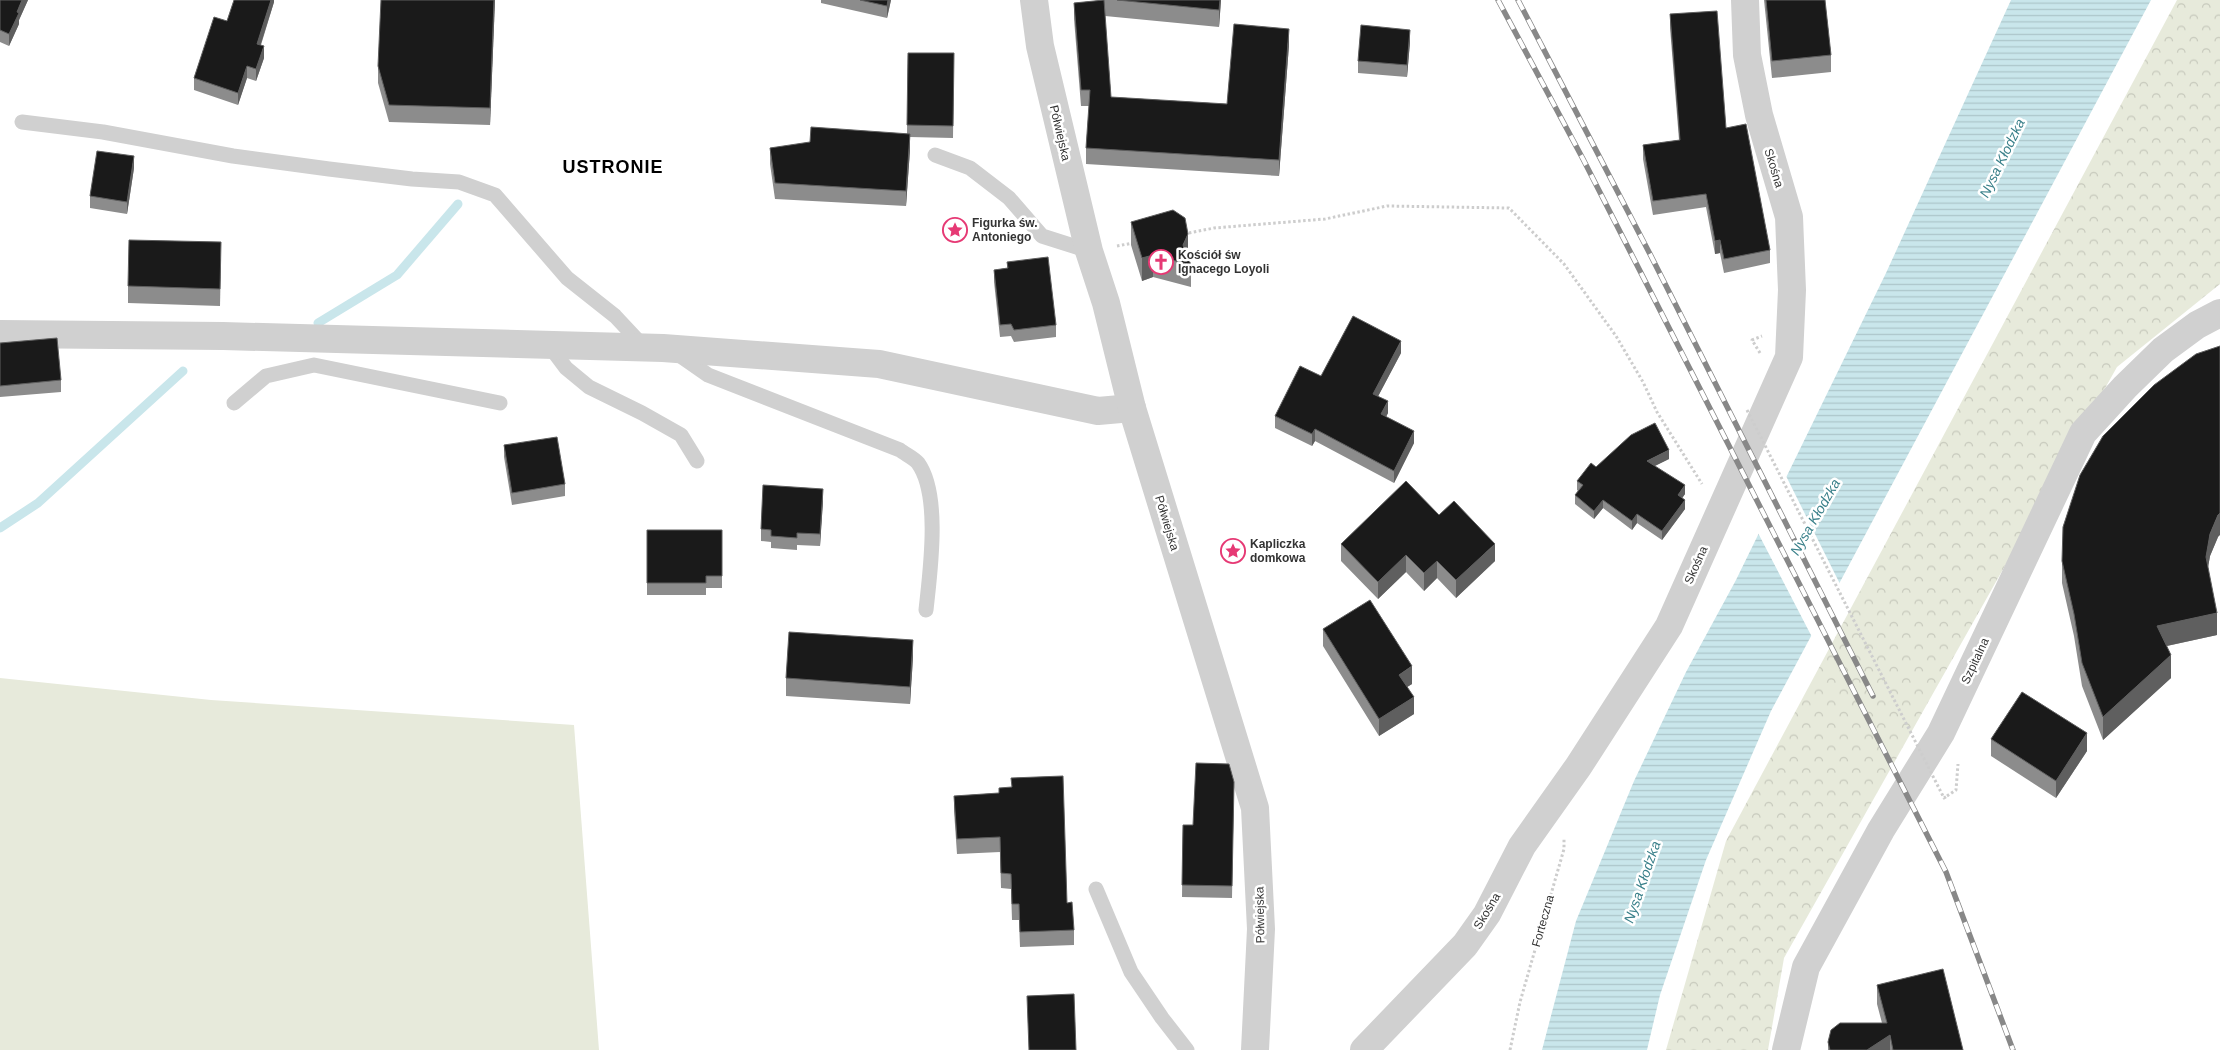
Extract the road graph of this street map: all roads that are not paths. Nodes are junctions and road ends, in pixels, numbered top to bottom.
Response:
1 (1034, 0) edge
2 (1745, 0) edge
3 (22, 122) dead end
4 (935, 154) dead end
5 (1089, 252) junction
6 (2220, 313) edge
7 (0, 334) edge
8 (314, 338) junction
9 (548, 344) junction
10 (657, 348) junction
11 (314, 365) junction
12 (234, 403) dead end
13 (500, 403) dead end
14 (1132, 408) junction
15 (697, 461) dead end
16 (926, 610) dead end
17 (1096, 889) dead end
18 (1187, 1050) edge
19 (1255, 1050) edge
20 (1364, 1050) edge
21 (1786, 1050) edge

1 - 5 street, Półwiejska
2 - 20 street, Skośna
3 - 10 lane
4 - 5 lane
5 - 14 street, Półwiejska
6 - 21 street, Szpitalna
7 - 8 street
8 - 9 street
8 - 11 lane
9 - 10 street
9 - 15 lane
10 - 14 street
10 - 16 lane
11 - 12 lane
11 - 13 lane
14 - 19 street, Półwiejska
17 - 18 lane

